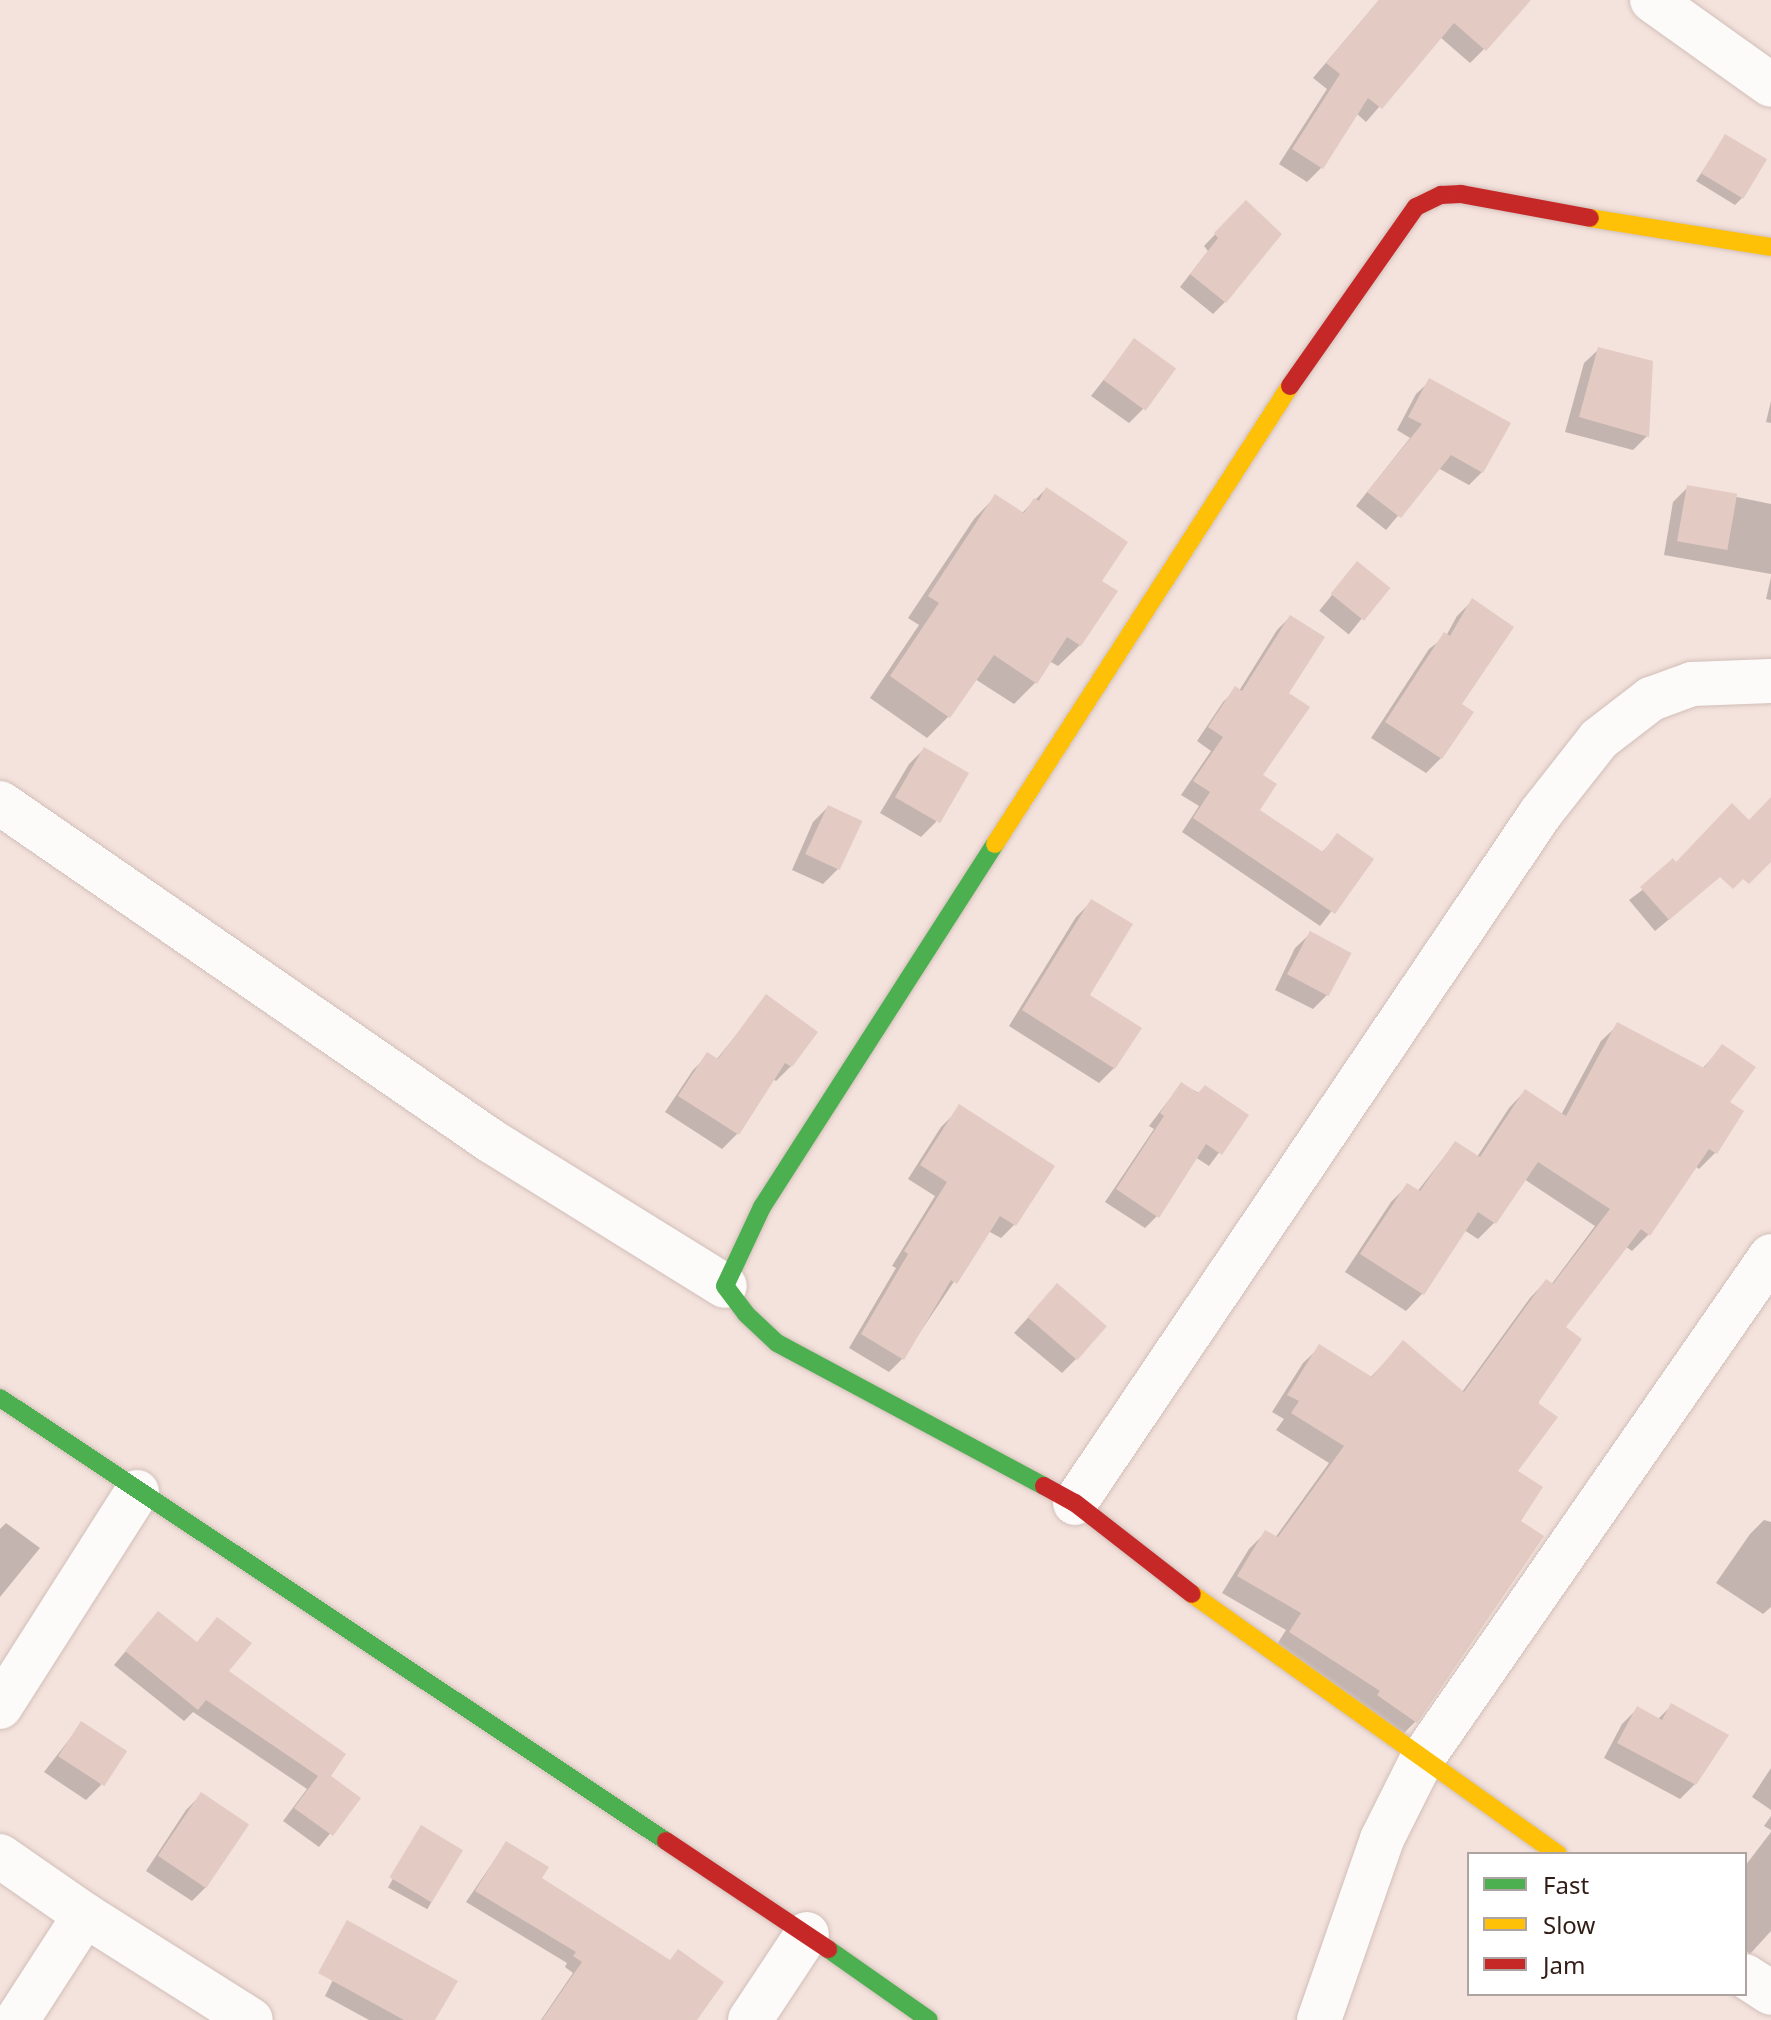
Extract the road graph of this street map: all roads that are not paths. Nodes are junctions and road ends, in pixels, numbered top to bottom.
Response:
1 (1652, 0) edge
2 (1771, 85) edge
3 (1771, 247) edge
4 (1771, 681) edge
5 (0, 803) edge
6 (1771, 1256) edge
7 (725, 1286) junction
8 (0, 1398) edge
9 (137, 1492) junction
10 (1075, 1503) junction
11 (0, 1707) edge
12 (1422, 1759) junction
13 (1555, 1852) edge
14 (0, 1856) edge
15 (85, 1915) junction
16 (807, 1934) junction
17 (1747, 1977) edge
18 (1771, 1993) edge
19 (17, 2020) edge
20 (251, 2020) edge
21 (750, 2020) edge
22 (929, 2020) edge
23 (1319, 2020) edge

1 - 2 street
3 - 7 street
4 - 10 street
5 - 7 street
6 - 12 street
7 - 10 street
8 - 9 street
9 - 11 street
9 - 16 street
10 - 12 street
12 - 13 street
12 - 23 street
14 - 15 street
15 - 19 street
15 - 20 street
16 - 21 street
16 - 22 street
17 - 18 street

